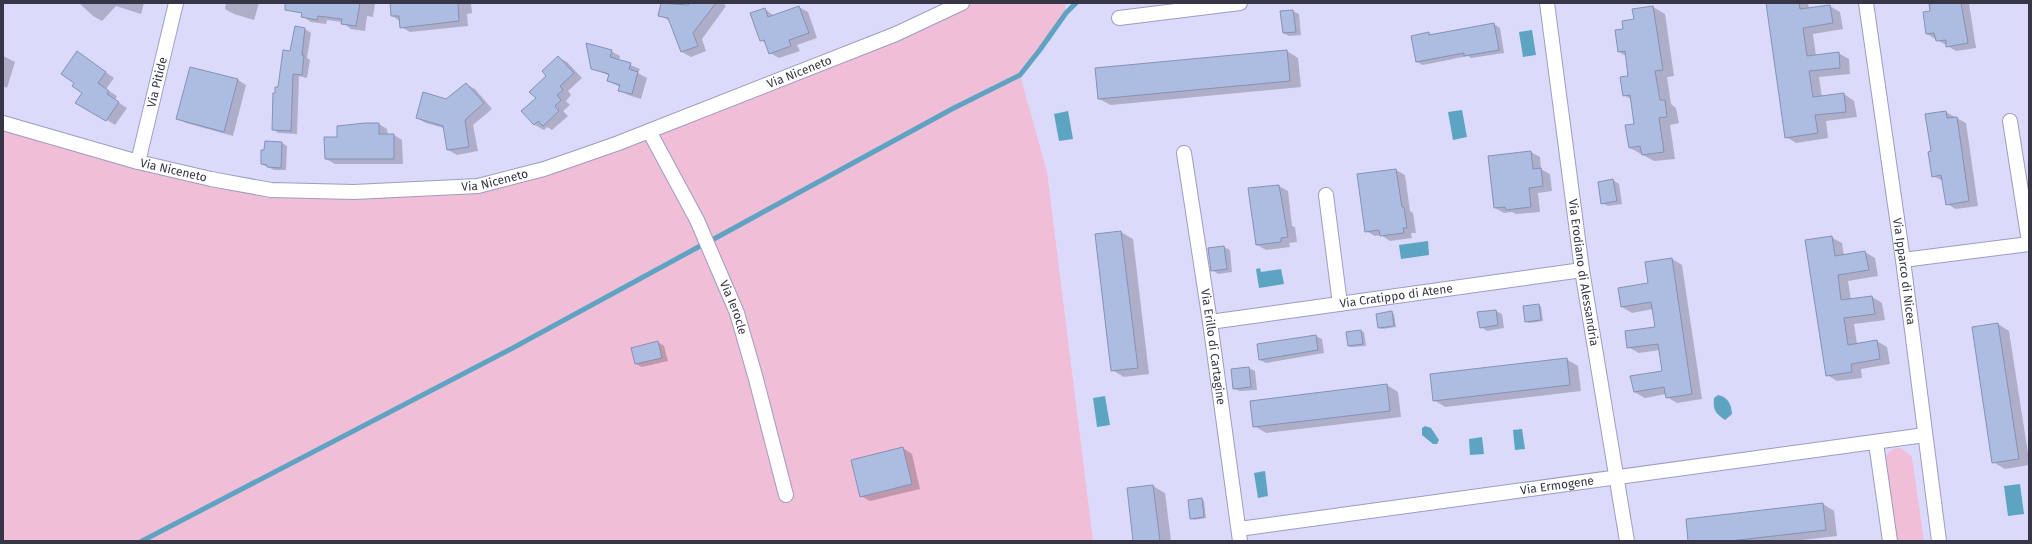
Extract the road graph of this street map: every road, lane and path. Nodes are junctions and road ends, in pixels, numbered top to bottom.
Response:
1 (176, 3) edge
2 (962, 3) edge
3 (1240, 3) edge
4 (1547, 3) edge
5 (1866, 3) edge
6 (1119, 18) dead end
7 (2010, 121) dead end
8 (3, 123) edge
9 (649, 131) junction
10 (1184, 154) dead end
11 (138, 162) junction
12 (1326, 195) dead end
13 (2029, 243) edge
14 (1903, 260) junction
15 (1582, 270) junction
16 (1340, 304) junction
17 (1210, 322) junction
18 (1925, 435) junction
19 (1876, 443) junction
20 (1615, 477) junction
21 (786, 495) dead end
22 (1240, 535) edge
23 (1627, 541) edge
24 (1890, 541) edge
25 (1939, 541) edge

1 - 11 street, Via Pitide
2 - 9 street, Via Niceneto
3 - 6 street
4 - 15 street, Via Erodiano di Alessandria
5 - 14 street, Via Ipparco di Nicea
7 - 13 street
8 - 11 street, Via Niceneto
9 - 11 street, Via Niceneto
9 - 21 street, Via Ierocle
10 - 17 street, Via Erillo di Cartagine
12 - 16 street
13 - 14 street
14 - 18 street, Via Ipparco di Nicea
15 - 16 street, Via Cratippo di Atene
15 - 20 street, Via Erodiano di Alessandria
16 - 17 street, Via Cratippo di Atene
17 - 22 street, Via Erillo di Cartagine
18 - 19 street, Via Ermogene
18 - 25 street, Via Ipparco di Nicea
19 - 20 street, Via Ermogene
19 - 24 street
20 - 22 street, Via Ermogene
20 - 23 street, Via Erodiano di Alessandria

